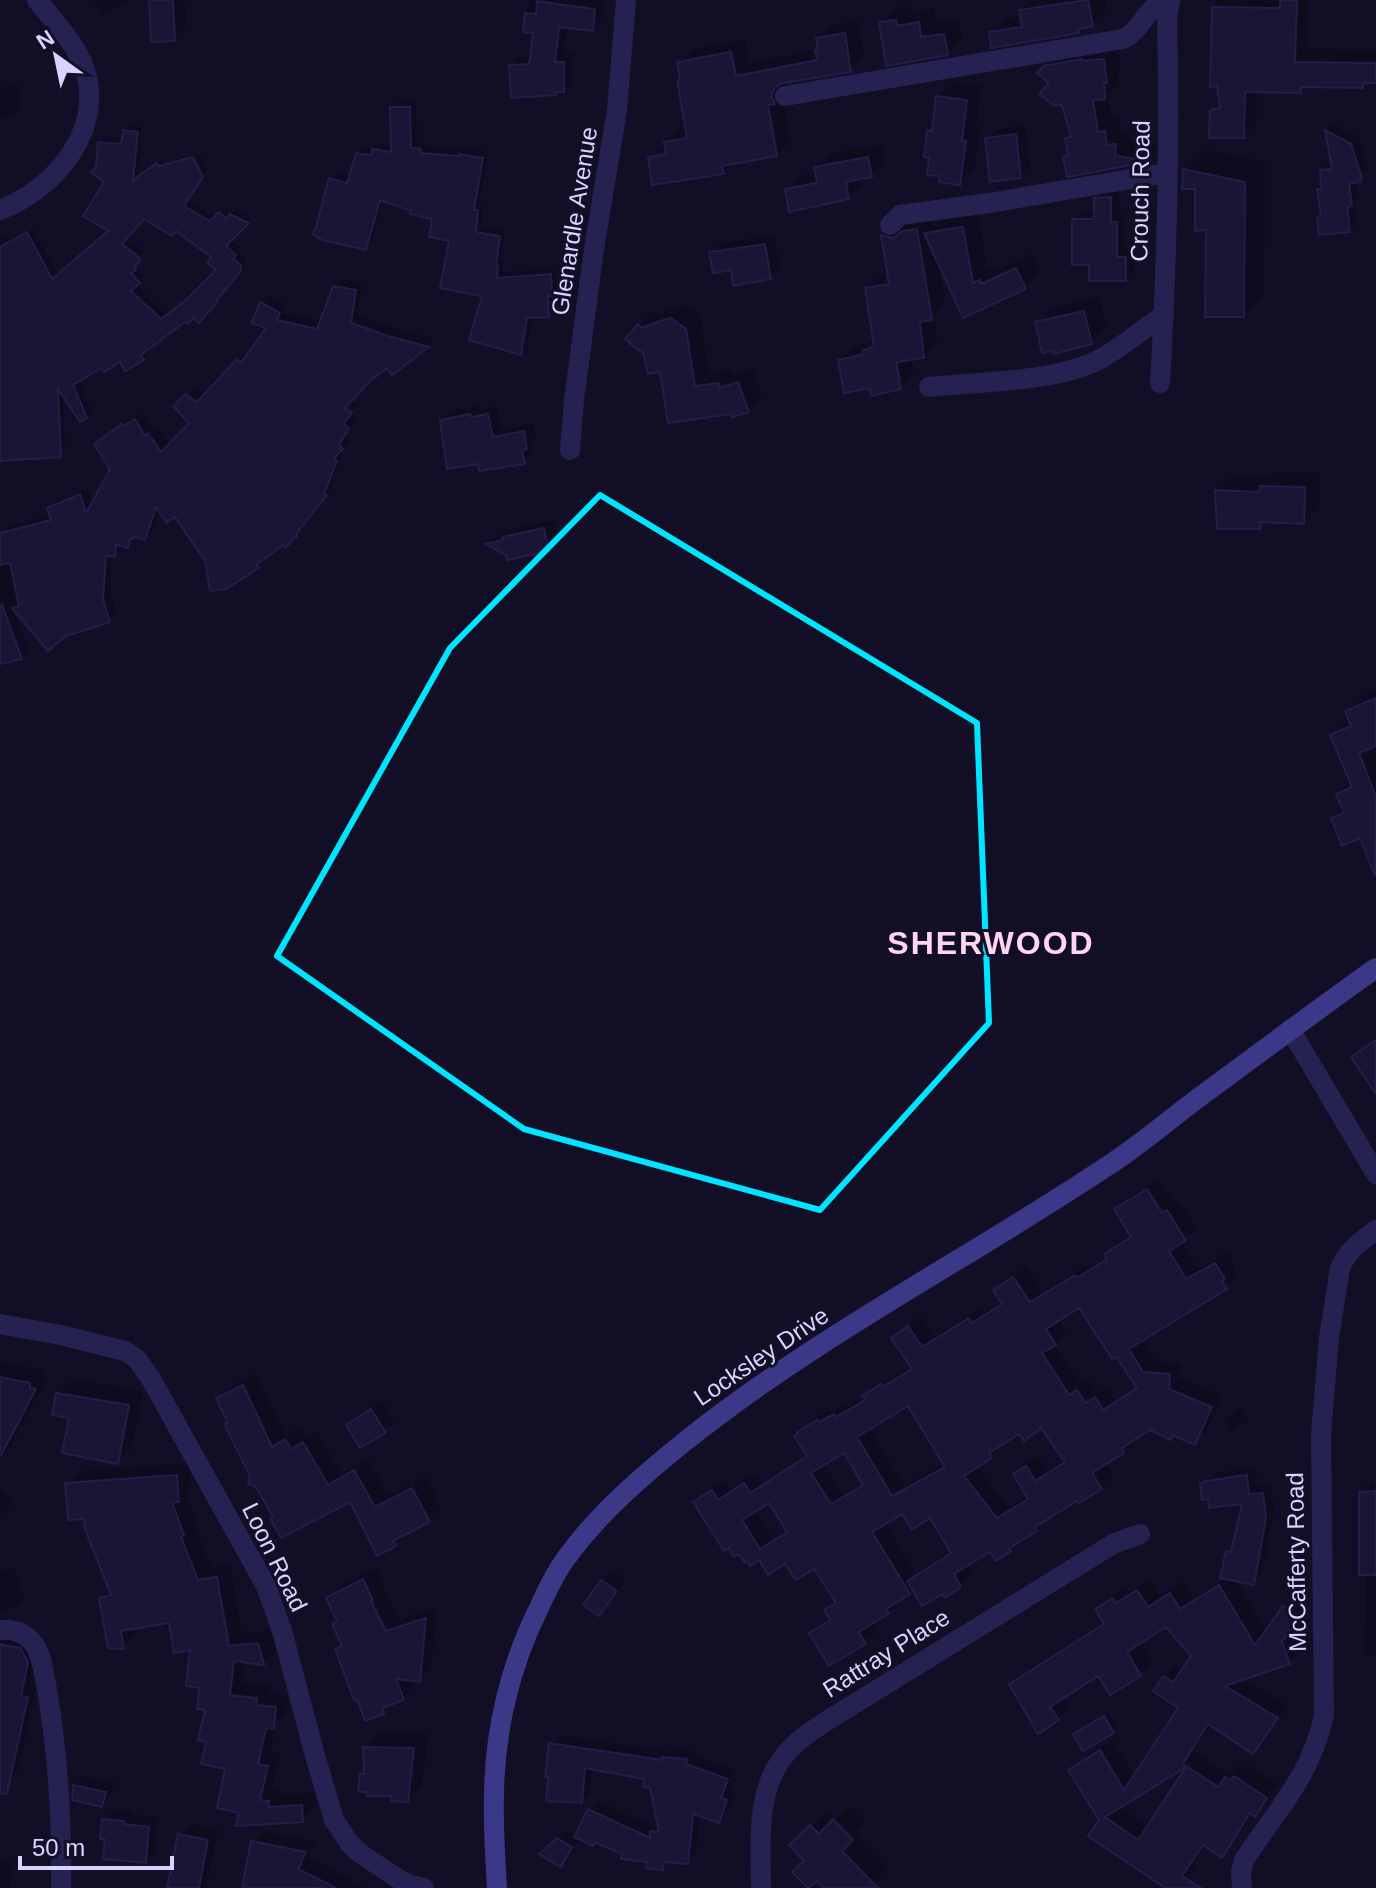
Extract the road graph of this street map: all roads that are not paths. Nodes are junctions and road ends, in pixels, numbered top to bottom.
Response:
1 (37, 0) edge
2 (626, 0) edge
3 (1168, 0) edge
4 (785, 96) dead end
5 (1167, 173) junction
6 (0, 210) edge
7 (890, 225) dead end
8 (1164, 315) junction
9 (1160, 383) dead end
10 (929, 387) dead end
11 (570, 450) dead end
12 (1376, 968) edge
13 (1290, 1029) junction
14 (1376, 1174) edge
15 (1376, 1230) edge
16 (0, 1324) edge
17 (1140, 1534) dead end
18 (0, 1630) edge
19 (61, 1888) edge
20 (422, 1888) edge
21 (497, 1888) edge
22 (761, 1888) edge
23 (1242, 1888) edge

1 - 6 street
2 - 11 street, Glenardle Avenue
3 - 4 street
3 - 5 street, Crouch Road
5 - 7 street
5 - 8 street, Crouch Road
8 - 9 street, Crouch Road
8 - 10 street
12 - 13 street, Locksley Drive
13 - 14 street
13 - 21 street, Locksley Drive
15 - 23 street, McCafferty Road
16 - 20 street, Loon Road
17 - 22 street, Rattray Place
18 - 19 street

